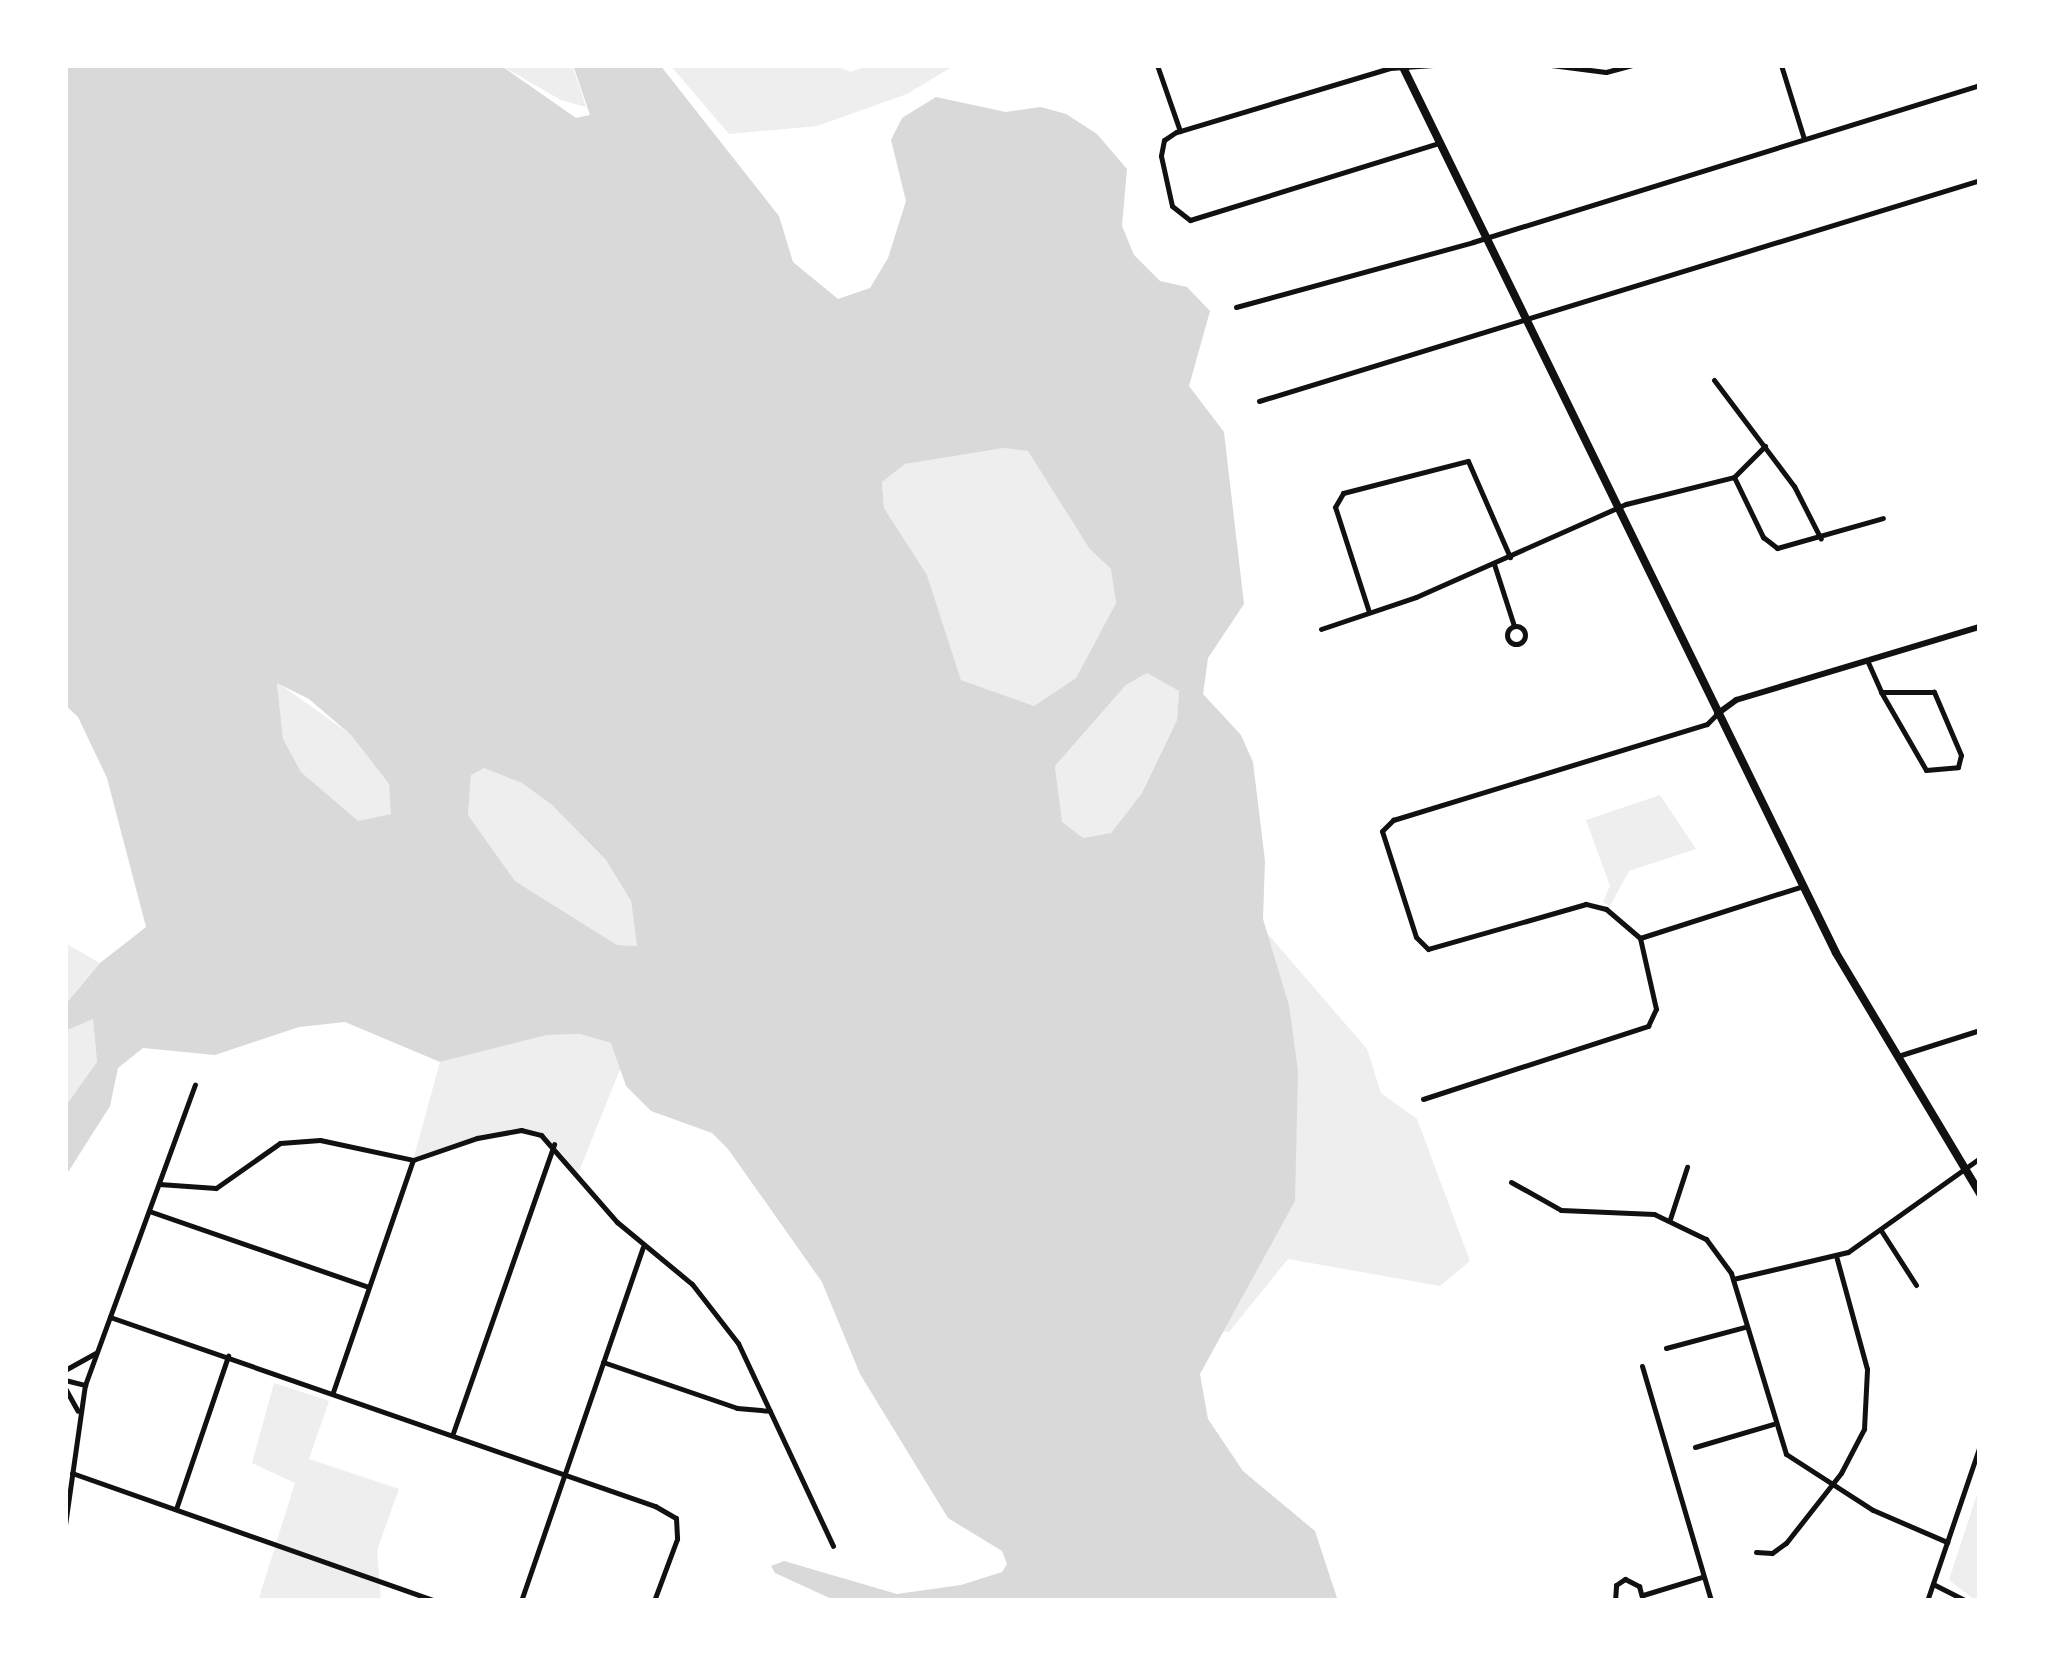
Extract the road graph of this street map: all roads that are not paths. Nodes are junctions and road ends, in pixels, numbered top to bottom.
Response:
1 (1157, 65) edge
2 (1433, 65) edge
3 (1551, 65) edge
4 (1632, 65) edge
5 (1782, 65) edge
6 (1402, 67) edge
7 (1980, 85) edge
8 (1180, 131) junction
9 (1804, 139) junction
10 (1438, 143) junction
11 (1980, 180) edge
12 (1483, 237) junction
13 (1236, 308) dead end
14 (1525, 324) junction
15 (1714, 380) dead end
16 (1259, 402) dead end
17 (1765, 446) junction
18 (1734, 478) junction
19 (1614, 510) junction
20 (1884, 518) dead end
21 (1821, 539) junction
22 (1510, 557) junction
23 (1494, 564) junction
24 (1369, 612) junction
25 (1514, 626) dead end
26 (1980, 628) edge
27 (1321, 629) dead end
28 (1867, 660) junction
29 (1881, 692) junction
30 (1717, 714) junction
31 (1803, 886) junction
32 (1640, 938) junction
33 (1980, 1030) edge
34 (1896, 1057) junction
35 (196, 1084) dead end
36 (1423, 1099) dead end
37 (554, 1144) junction
38 (1980, 1158) edge
39 (413, 1160) junction
40 (1687, 1167) dead end
41 (1964, 1168) junction
42 (1511, 1182) dead end
43 (158, 1184) junction
44 (1980, 1194) edge
45 (149, 1210) junction
46 (1670, 1219) junction
47 (1882, 1232) junction
48 (643, 1247) junction
49 (1836, 1256) junction
50 (1733, 1279) junction
51 (1916, 1285) dead end
52 (369, 1288) junction
53 (110, 1317) junction
54 (1745, 1327) junction
55 (1666, 1348) dead end
56 (98, 1351) junction
57 (228, 1356) junction
58 (603, 1362) junction
59 (1642, 1366) dead end
60 (65, 1370) edge
61 (65, 1380) edge
62 (85, 1386) junction
63 (65, 1388) edge
64 (333, 1392) junction
65 (770, 1411) junction
66 (79, 1415) junction
67 (1773, 1424) junction
68 (453, 1433) junction
69 (1980, 1445) edge
70 (1694, 1447) dead end
71 (72, 1473) junction
72 (565, 1473) junction
73 (1830, 1484) junction
74 (176, 1510) junction
75 (65, 1525) edge
76 (1947, 1542) junction
77 (833, 1546) dead end
78 (1756, 1552) dead end
79 (1703, 1577) junction
80 (1933, 1584) junction
81 (1643, 1598) edge
82 (436, 1601) edge
83 (521, 1601) edge
84 (654, 1601) edge
85 (1615, 1601) edge
86 (1711, 1601) edge
87 (1839, 1601) edge
88 (1893, 1601) edge
89 (1927, 1601) edge
90 (1966, 1601) edge

1 - 8 street
2 - 6 street
3 - 4 street
5 - 9 street
6 - 8 street
6 - 10 main road
7 - 9 street
8 - 10 street
9 - 12 street
10 - 12 main road
11 - 14 street
12 - 13 street
12 - 14 main road
14 - 16 street
14 - 19 main road
15 - 17 street
17 - 18 street
17 - 21 street
18 - 19 street
18 - 21 street
19 - 22 street
19 - 30 main road
20 - 21 street
22 - 23 street
22 - 24 street
23 - 24 street
23 - 25 street
24 - 27 street
26 - 28 street
28 - 29 street
28 - 30 street
29 - 29 street
30 - 31 main road
30 - 32 street
31 - 32 street
31 - 34 main road
32 - 36 street
33 - 34 street
34 - 41 main road
35 - 43 street
37 - 39 street
37 - 48 street
37 - 68 street
38 - 41 street
39 - 43 street
39 - 52 street
40 - 46 street
41 - 44 main road
41 - 47 street
42 - 46 street
43 - 45 street
45 - 52 street
45 - 53 street
46 - 50 street
47 - 49 street
47 - 51 street
48 - 58 street
48 - 65 street
49 - 50 street
49 - 73 street
50 - 54 street
52 - 64 street
53 - 56 street
53 - 57 street
54 - 55 street
54 - 67 street
56 - 60 street
56 - 62 street
57 - 64 street
57 - 74 street
58 - 65 street
58 - 72 street
59 - 79 street
61 - 62 street
62 - 66 street
63 - 66 street
64 - 68 street
65 - 77 street
66 - 71 street
67 - 70 street
67 - 73 street
68 - 72 street
69 - 76 street
71 - 74 street
71 - 75 street
72 - 83 street
72 - 84 street
73 - 76 street
73 - 78 street
74 - 82 street
76 - 80 street
79 - 81 street
79 - 86 street
80 - 89 street
80 - 90 street
81 - 85 street
87 - 88 street

